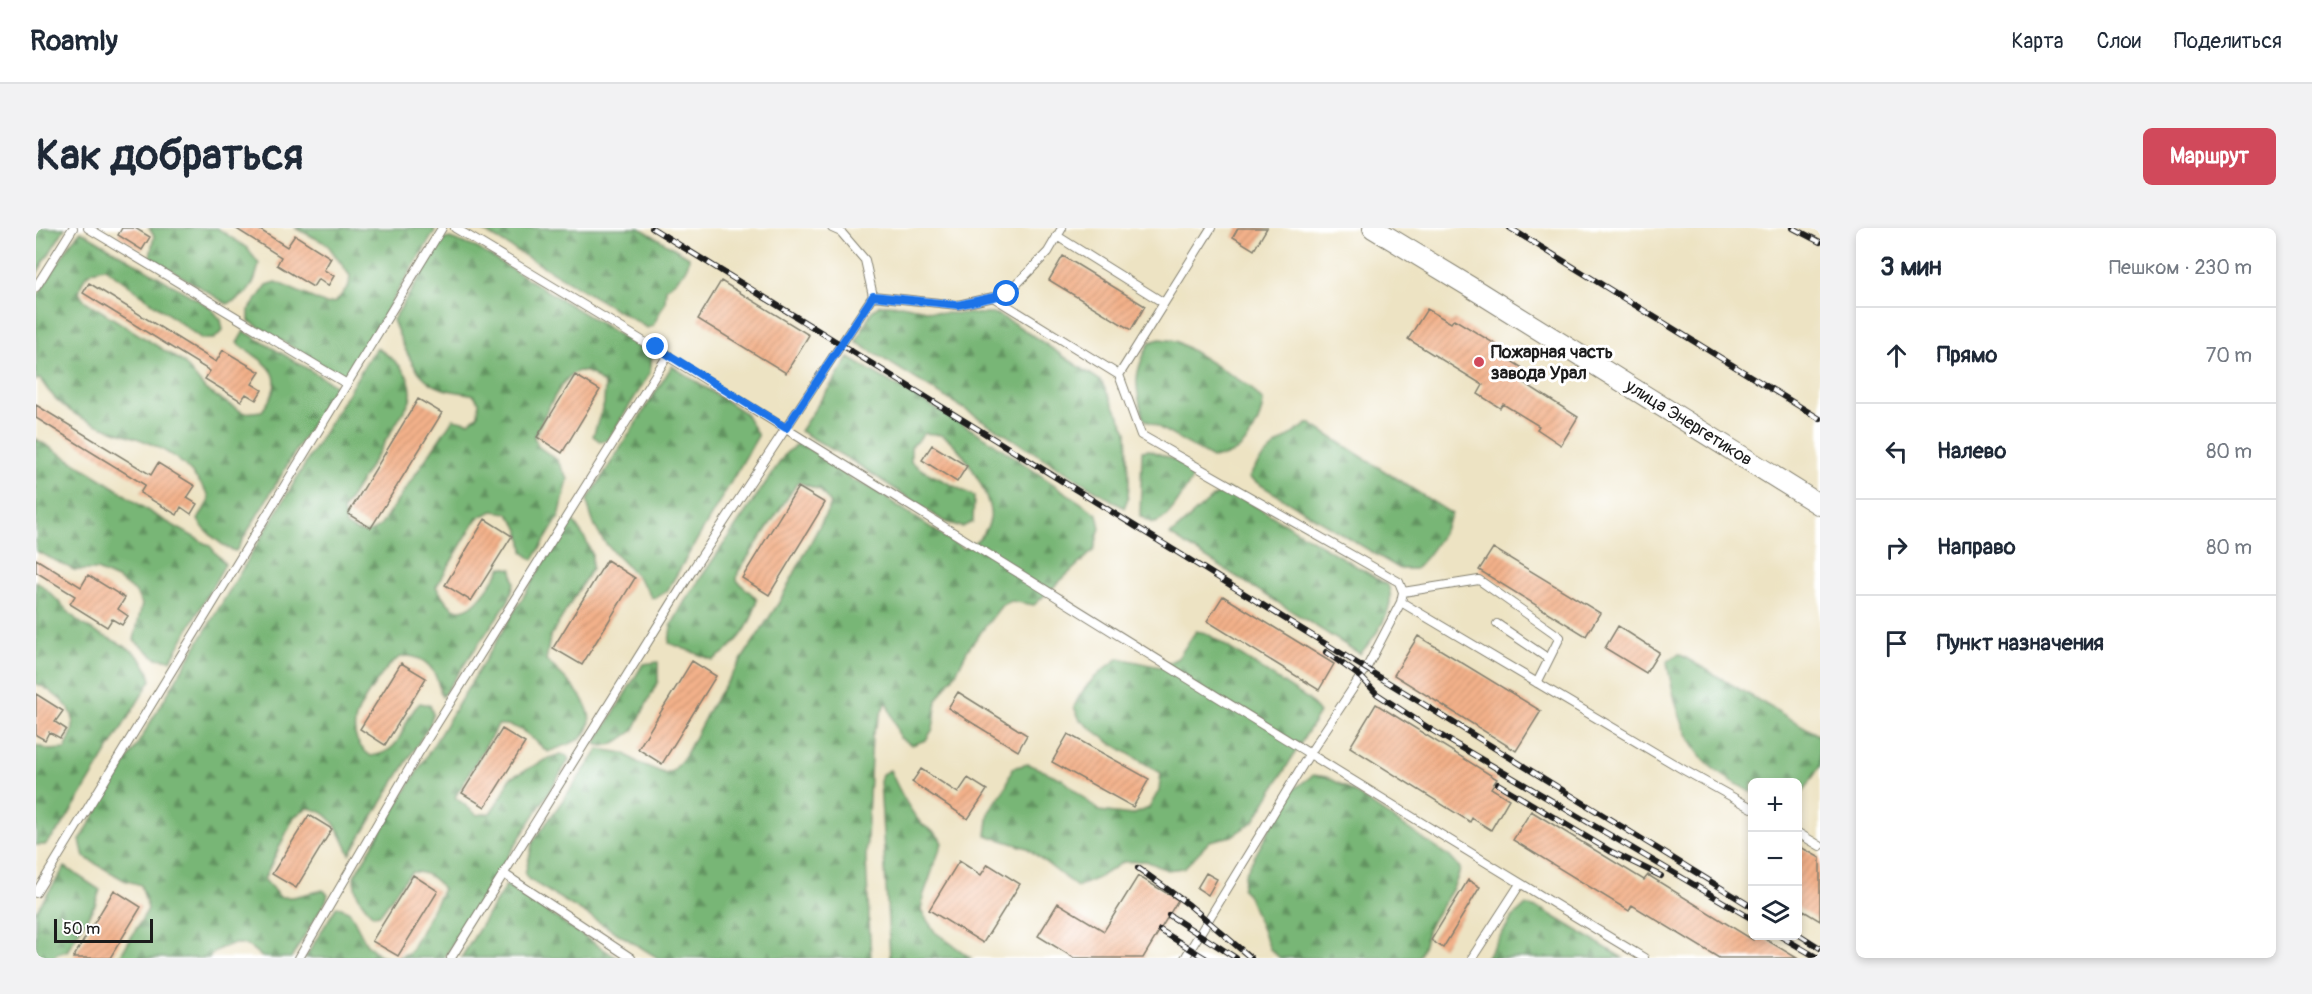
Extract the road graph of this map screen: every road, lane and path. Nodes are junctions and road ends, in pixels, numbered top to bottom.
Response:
1 (73, 228) edge
2 (88, 228) edge
3 (442, 228) edge
4 (455, 228) edge
5 (832, 228) edge
6 (1062, 228) edge
7 (1211, 228) edge
8 (1373, 228) edge
9 (1057, 236) junction
10 (36, 287) edge
11 (873, 296) junction
12 (993, 297) junction
13 (1164, 303) junction
14 (668, 355) junction
15 (1119, 375) junction
16 (347, 384) junction
17 (786, 428) junction
18 (1820, 505) edge
19 (1403, 592) junction
20 (1401, 602) junction
21 (1497, 624) dead end
22 (1549, 659) junction
23 (1537, 683) junction
24 (1310, 753) junction
25 (1748, 806) edge
26 (1802, 836) edge
27 (1820, 846) edge
28 (504, 874) junction
29 (1521, 884) junction
30 (36, 893) edge
31 (299, 958) edge
32 (451, 958) edge
33 (631, 958) edge
34 (1185, 958) edge
35 (1472, 958) edge
36 (1644, 958) edge

1 - 10 lane
2 - 16 lane
3 - 16 lane
4 - 14 lane
5 - 11 lane
6 - 9 lane
7 - 13 lane
8 - 18 street, улица Энергетиков
9 - 12 lane
9 - 13 lane
11 - 12 lane
11 - 17 lane
12 - 15 lane
13 - 15 lane
14 - 17 lane
14 - 31 lane
15 - 19 lane
16 - 30 lane
17 - 24 lane
17 - 28 lane
19 - 20 lane
19 - 22 lane
20 - 23 lane
20 - 24 lane
21 - 22 lane
22 - 23 lane
23 - 25 lane
24 - 29 lane
24 - 34 lane
26 - 27 lane
28 - 32 lane
28 - 33 lane
29 - 35 lane
29 - 36 lane

